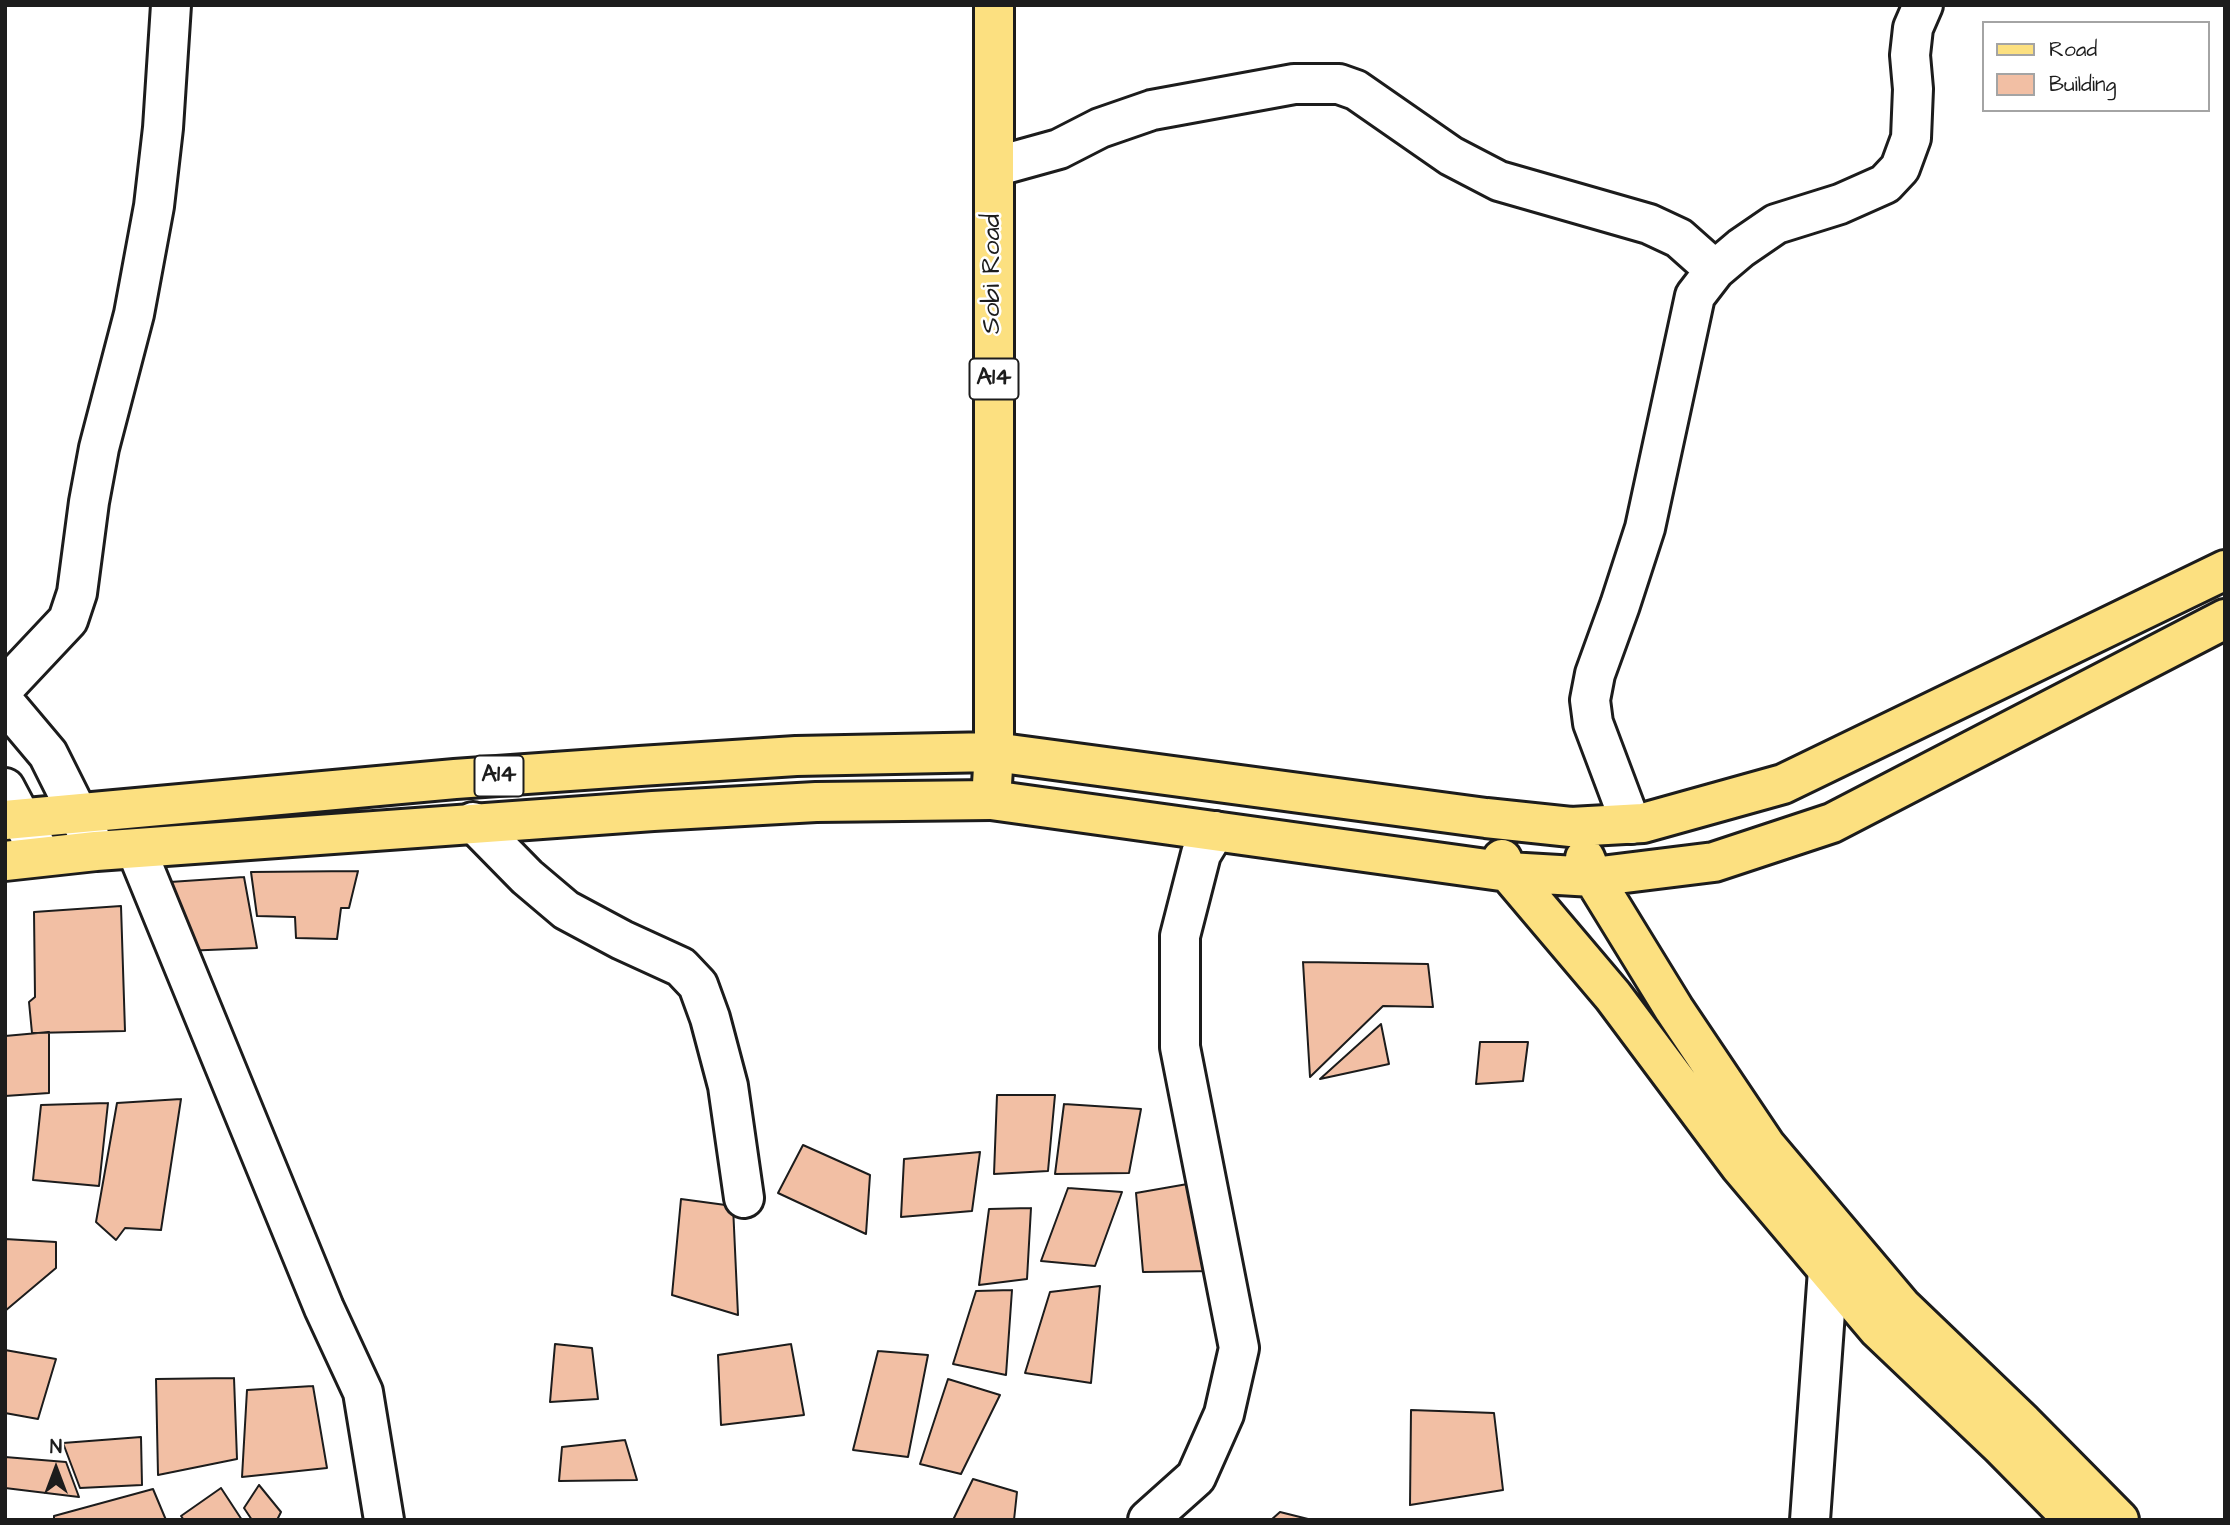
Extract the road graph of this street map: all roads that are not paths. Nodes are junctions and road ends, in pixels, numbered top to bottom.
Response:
1 (172, 5) edge
2 (994, 5) edge
3 (1923, 5) edge
4 (994, 167) junction
5 (1715, 270) junction
6 (2225, 570) edge
7 (2225, 620) edge
8 (5, 687) edge
9 (5, 703) edge
10 (994, 752) junction
11 (991, 800) junction
12 (10, 808) edge
13 (79, 813) junction
14 (1486, 818) junction
15 (472, 822) junction
16 (1631, 824) junction
17 (1571, 827) junction
18 (1215, 831) junction
19 (136, 849) junction
20 (96, 851) junction
21 (23, 858) edge
22 (1508, 872) junction
23 (1593, 877) junction
24 (744, 1198) dead end
25 (1829, 1269) junction
26 (384, 1520) edge
27 (1148, 1520) edge
28 (1810, 1520) edge
29 (2074, 1520) edge
30 (2119, 1520) edge

1 - 8 street
2 - 4 main road, Sobi Road / A14
3 - 5 street
4 - 5 street
4 - 10 main road, Sobi Road / A14
5 - 16 street
6 - 16 main road
7 - 23 main road
9 - 13 street
10 - 11 main road, A14
10 - 13 main road, A14
10 - 14 main road
11 - 15 main road, A14
11 - 18 main road
12 - 13 main road, A14
12 - 21 street
13 - 20 street
14 - 17 main road
14 - 22 main road
15 - 19 main road, A14
15 - 24 street
16 - 17 main road
17 - 23 main road
18 - 22 main road
18 - 27 street
19 - 20 main road, A14
19 - 26 street
20 - 21 main road, A14
22 - 23 main road
22 - 25 main road
23 - 30 main road
25 - 28 street
25 - 29 main road

